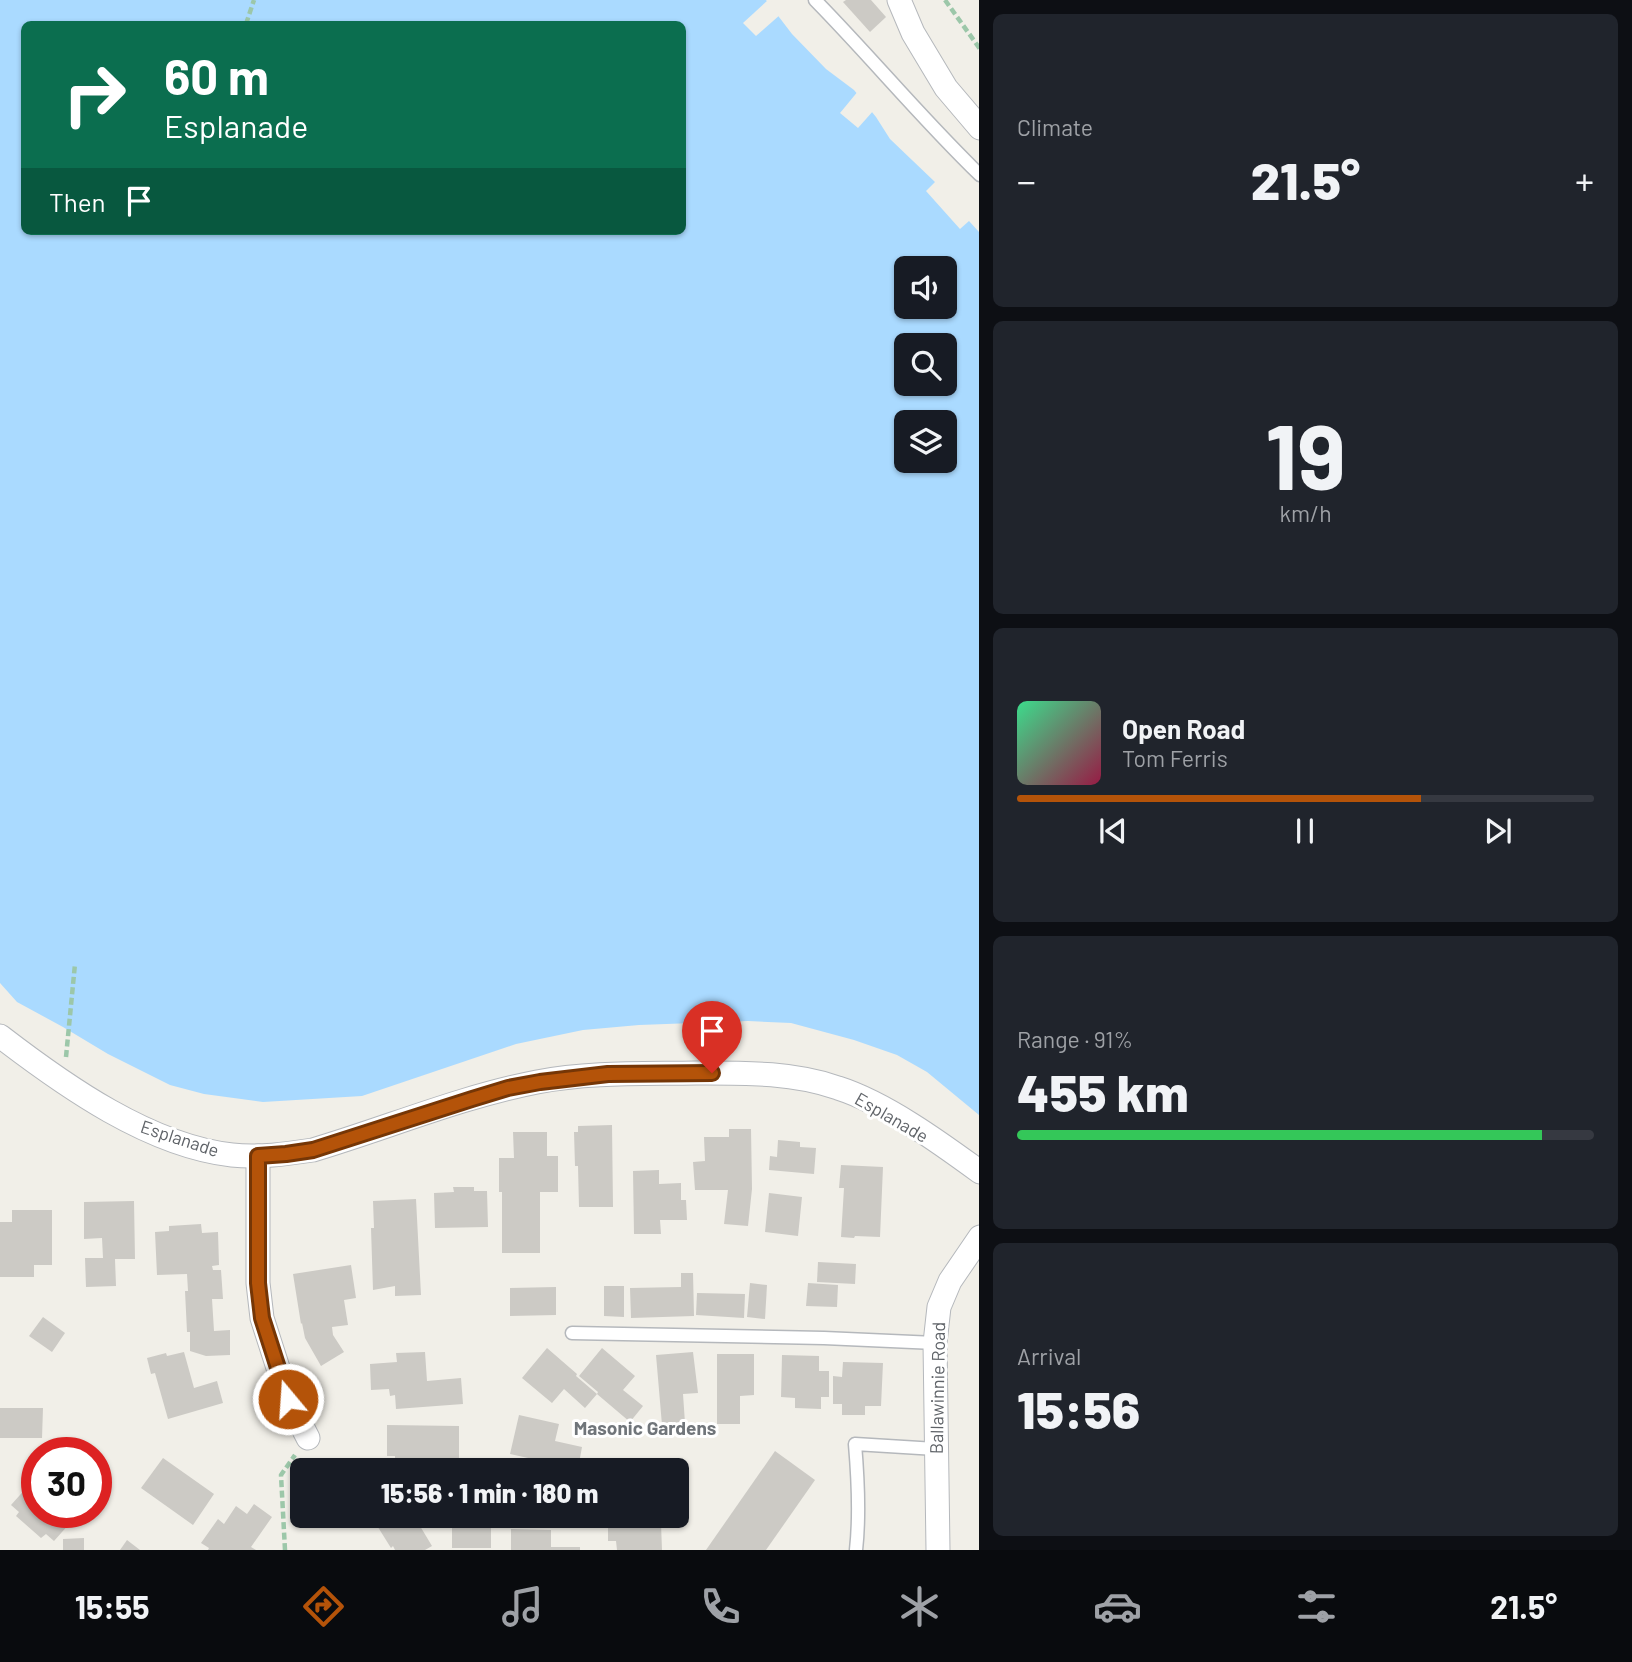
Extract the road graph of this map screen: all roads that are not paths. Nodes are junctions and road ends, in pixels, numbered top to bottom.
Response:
1 (815, 0) edge
2 (899, 0) edge
3 (979, 128) edge
4 (979, 175) edge
5 (0, 1036) edge
6 (258, 1156) junction
7 (979, 1172) edge
8 (979, 1237) edge
9 (572, 1333) dead end
10 (935, 1343) junction
11 (308, 1438) road end
12 (936, 1449) junction
13 (856, 1550) edge
14 (938, 1550) edge

1 - 4 lane
2 - 3 street
5 - 6 street, Esplanade
6 - 7 street, Esplanade
6 - 11 street
8 - 10 street, Ballawinnie Road
9 - 10 lane
10 - 12 street, Ballawinnie Road
12 - 13 lane
12 - 14 street, Ballawinnie Road

